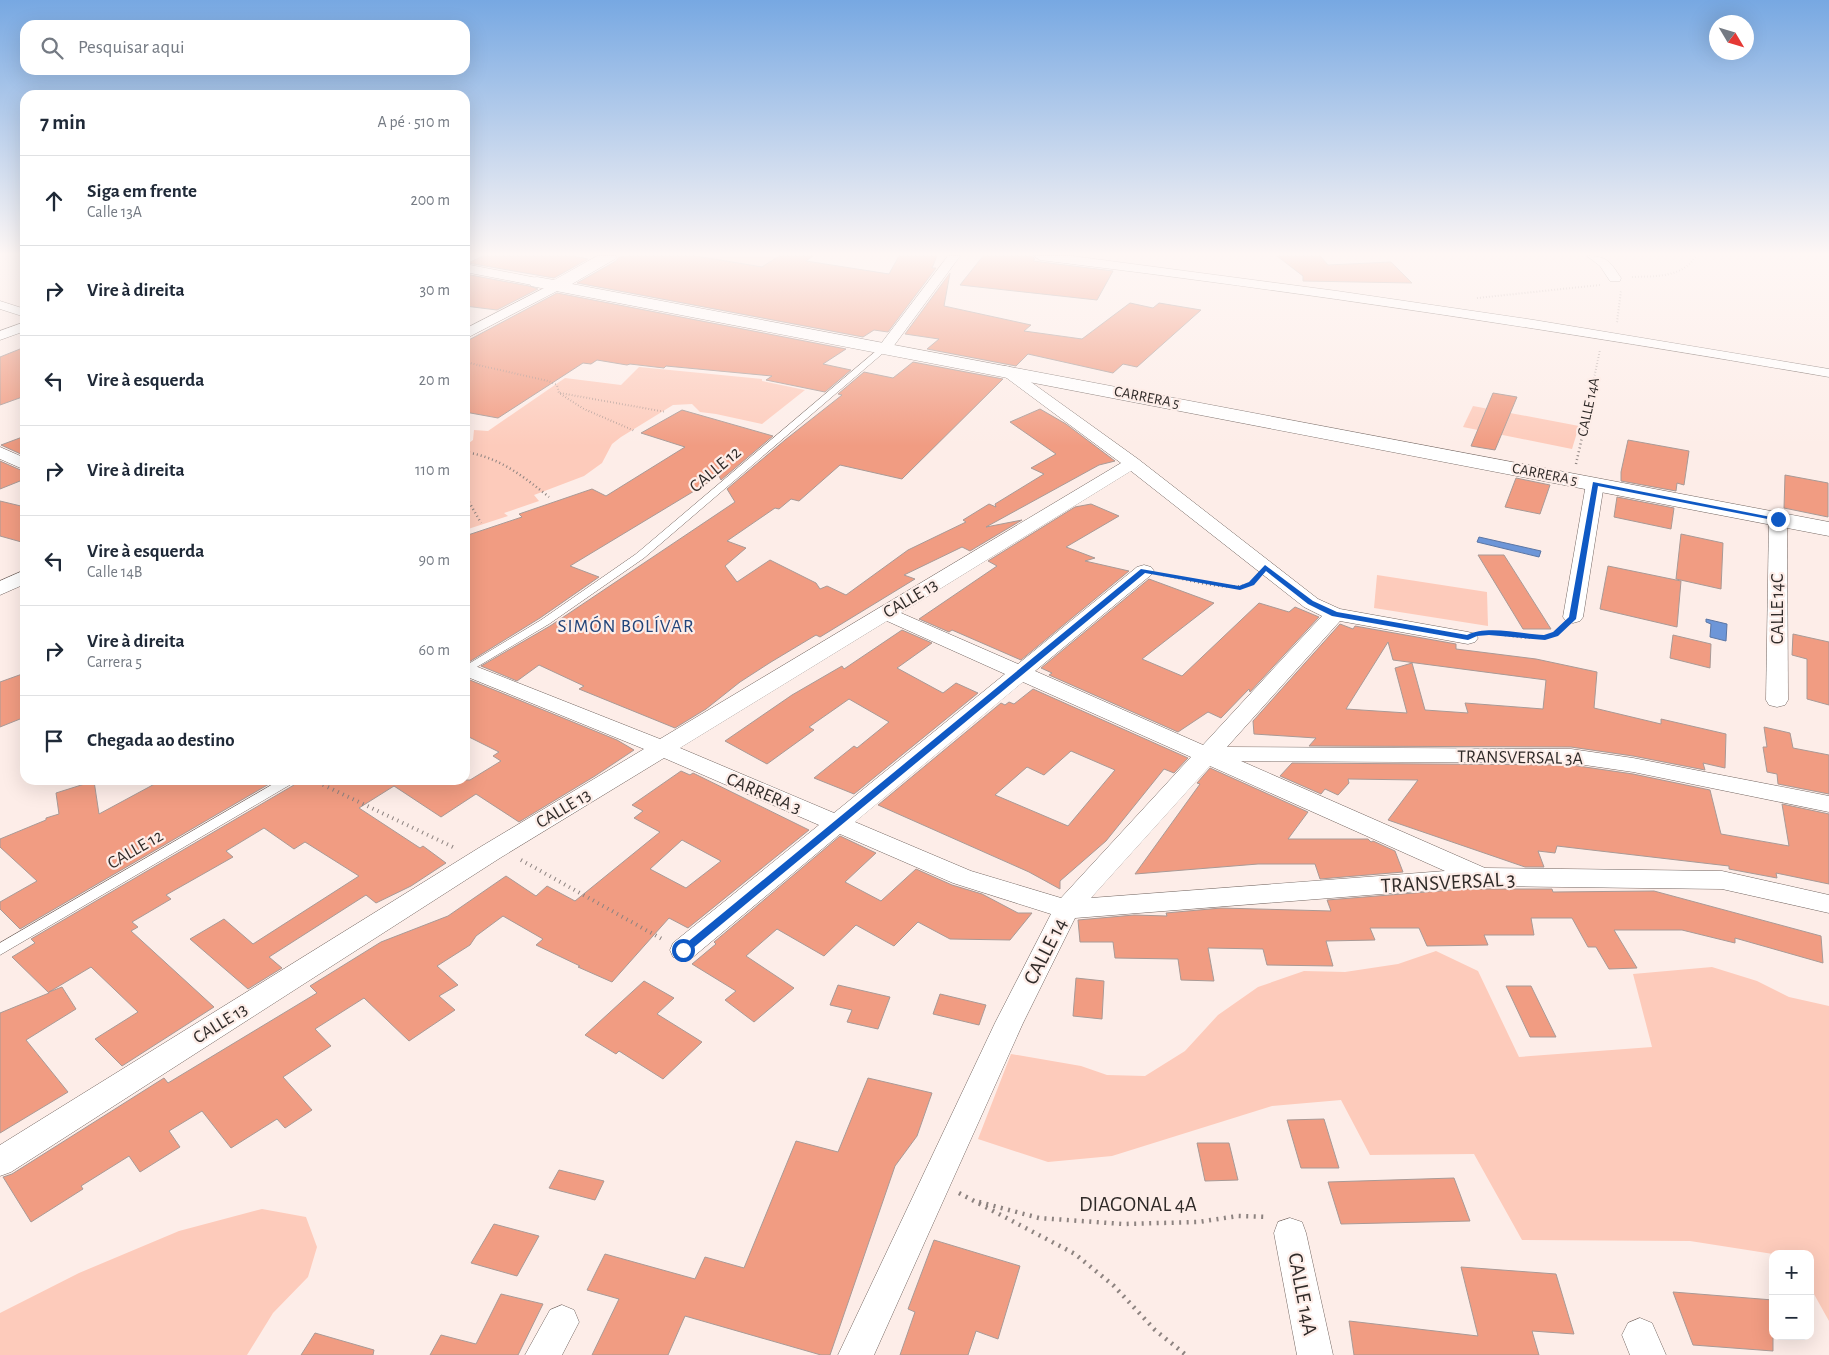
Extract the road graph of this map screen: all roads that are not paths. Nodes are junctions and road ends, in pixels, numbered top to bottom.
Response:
1 (490, 319) edge
2 (734, 319) edge
3 (907, 319) edge
4 (1503, 319) edge
5 (20, 328) edge
6 (470, 332) edge
7 (0, 336) edge
8 (886, 348) junction
9 (1005, 370) junction
10 (1829, 373) edge
11 (0, 452) edge
12 (20, 462) edge
13 (1132, 463) junction
14 (1595, 484) junction
15 (1778, 519) junction
16 (1829, 529) edge
17 (1144, 571) road end
18 (20, 579) edge
19 (0, 589) edge
20 (885, 613) junction
21 (1334, 614) junction
22 (1573, 618) road end
23 (1468, 638) road end
24 (470, 667) edge
25 (470, 671) edge
26 (1021, 672) junction
27 (1777, 700) dead end
28 (661, 748) junction
29 (1207, 754) junction
30 (280, 785) edge
31 (1829, 804) edge
32 (837, 824) junction
33 (1484, 877) junction
34 (1829, 904) edge
35 (1066, 909) junction
36 (0, 950) edge
37 (683, 950) dead end
38 (0, 1162) edge
39 (1290, 1233) road end
40 (562, 1322) dead end
41 (543, 1355) edge
42 (856, 1355) edge
43 (1315, 1355) edge

1 - 6 street
2 - 8 street, CARRERA 5
3 - 8 street, CALLE 12
4 - 10 street
5 - 7 street
8 - 9 street, CARRERA 5
8 - 24 lane, CALLE 12
9 - 13 street
9 - 14 street, CARRERA 5
11 - 12 street
13 - 20 street, CALLE 13
13 - 21 street
14 - 15 street, CARRERA 5
14 - 22 street
15 - 16 street, CARRERA 5
15 - 27 street, CALLE 14C
17 - 26 street
18 - 19 street
20 - 26 street
20 - 28 street, CALLE 13
21 - 23 street
21 - 29 street, CALLE 14
25 - 28 street, CARRERA 3
26 - 29 street
26 - 32 street
28 - 32 street, CARRERA 3
28 - 38 street, CALLE 13
29 - 31 street, TRANSVERSAL 3A
29 - 33 street
29 - 35 street, CALLE 14
30 - 36 lane, CALLE 12
32 - 35 street, CARRERA 3
32 - 37 street
33 - 34 street, TRANSVERSAL 3
33 - 35 street, TRANSVERSAL 3
35 - 42 street, CALLE 14
39 - 43 street, CALLE 14A
40 - 41 street

